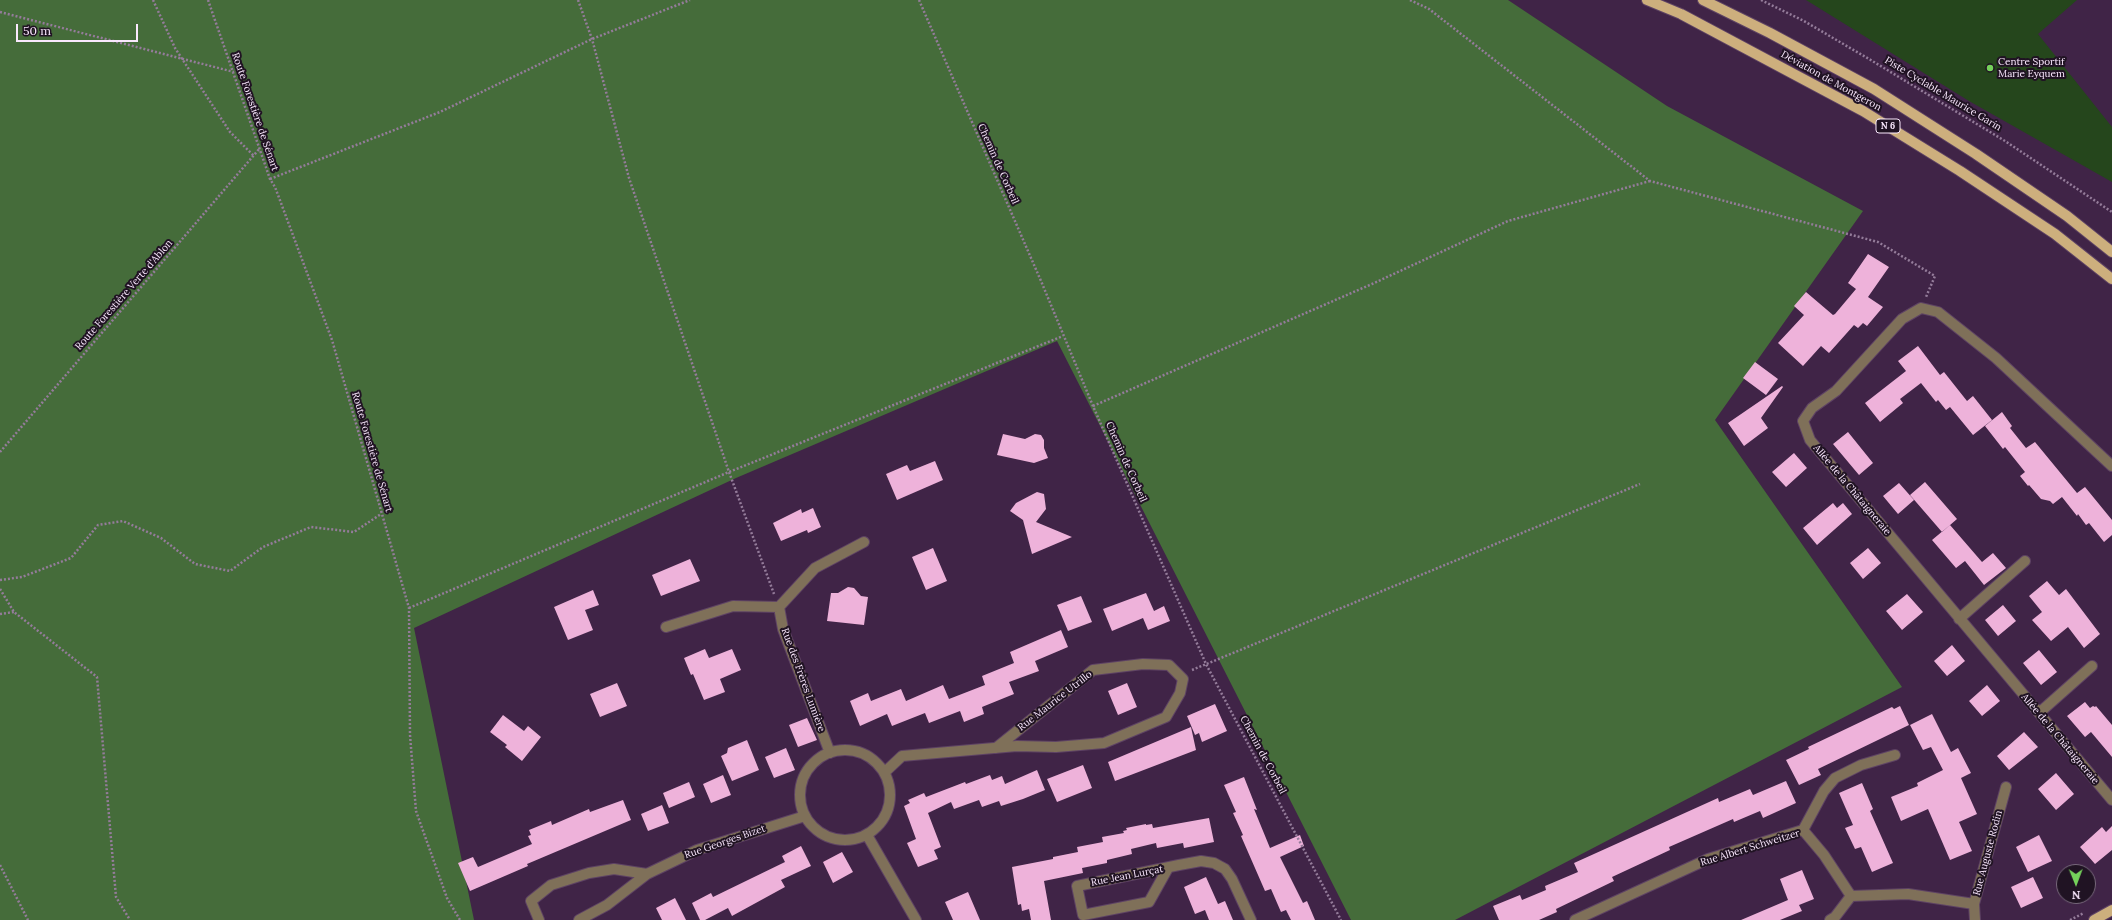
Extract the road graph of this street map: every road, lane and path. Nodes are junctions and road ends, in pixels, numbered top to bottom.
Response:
1 (153, 0) edge
2 (208, 0) edge
3 (578, 0) edge
4 (690, 0) edge
5 (919, 0) edge
6 (1410, 0) edge
7 (1647, 0) edge
8 (1703, 0) edge
9 (1760, 0) edge
10 (0, 12) edge
11 (592, 38) junction
12 (183, 59) junction
13 (234, 72) junction
14 (260, 148) junction
15 (254, 156) junction
16 (270, 179) junction
17 (1650, 181) junction
18 (2112, 212) edge
19 (2101, 243) junction
20 (2112, 246) edge
21 (2112, 252) edge
22 (2112, 279) edge
23 (1921, 308) junction
24 (1064, 336) junction
25 (1093, 406) junction
26 (0, 452) edge
27 (2112, 466) edge
28 (729, 472) junction
29 (1640, 484) dead end
30 (381, 514) junction
31 (864, 542) dead end
32 (2025, 561) dead end
33 (0, 580) edge
34 (0, 588) edge
35 (779, 607) junction
36 (409, 608) junction
37 (14, 612) junction
38 (0, 614) edge
39 (1959, 619) junction
40 (666, 628) dead end
41 (1206, 664) junction
42 (2092, 666) dead end
43 (1180, 676) junction
44 (2039, 713) junction
45 (996, 748) junction
46 (830, 753) junction
47 (1895, 755) dead end
48 (884, 772) junction
49 (2006, 787) dead end
50 (2111, 796) edge
51 (805, 816) junction
52 (1803, 830) junction
53 (867, 834) junction
54 (0, 865) edge
55 (1168, 868) junction
56 (647, 874) junction
57 (1851, 896) junction
58 (1974, 904) junction
59 (2112, 910) edge
60 (28, 920) edge
61 (130, 920) edge
62 (460, 920) edge
63 (540, 920) edge
64 (579, 920) edge
65 (916, 920) edge
66 (1251, 920) edge
67 (1341, 920) edge
68 (1575, 920) edge
69 (1830, 920) edge
70 (1974, 920) edge
71 (2094, 920) edge

1 - 12 path
2 - 13 path, Route Forestière de Sénart
3 - 11 path
4 - 11 path
5 - 24 path, Chemin de Corbeil
6 - 17 path
7 - 22 main road, Déviation de Montgeron / N 6
8 - 19 main road, Déviation de Montgeron / N 6
9 - 18 path, Piste Cyclable Maurice Garin
10 - 12 path
11 - 16 path
11 - 28 path
12 - 13 path
12 - 15 path
13 - 14 path, Route Forestière de Sénart
14 - 15 path, Route Forestière Verte d'Ablon
14 - 16 path, Route Forestière de Sénart
15 - 26 path, Route Forestière Verte d'Ablon
16 - 30 path, Route Forestière de Sénart
17 - 23 path
17 - 25 path
19 - 20 main road
19 - 21 main road, Déviation de Montgeron / N 6
23 - 27 street
23 - 39 street, Allée de la Châtaigneraie
24 - 25 path, Chemin de Corbeil
24 - 28 path
25 - 41 path, Chemin de Corbeil
28 - 35 path
28 - 36 path
29 - 41 path
30 - 33 path
30 - 36 path, Route Forestière de Sénart
31 - 35 street
32 - 39 street
34 - 37 path
35 - 40 street
35 - 46 street, Rue des Frères Lumière
36 - 62 path, Route Forestière de Sénart
37 - 38 path
37 - 61 path
39 - 44 street, Allée de la Châtaigneraie
41 - 43 path
41 - 67 path, Chemin de Corbeil
42 - 44 street
43 - 45 street, Rue Maurice Utrillo
43 - 45 street, Rue Maurice Utrillo
44 - 50 street, Allée de la Châtaigneraie
45 - 48 street, Rue Maurice Utrillo
46 - 48 street
46 - 51 street
47 - 52 street
48 - 53 street
49 - 58 street, Rue Auguste Rodin
51 - 53 street
51 - 56 street, Rue Georges Bizet
52 - 57 street, Rue Albert Schweitzer
52 - 68 street, Rue Albert Schweitzer
53 - 65 street
54 - 60 path
55 - 55 street, Rue Jean Lurçat
55 - 66 street, Rue Jean Lurçat
56 - 63 street
56 - 64 street, Rue Georges Bizet
57 - 58 street
57 - 69 street
58 - 70 street, Rue Auguste Rodin
59 - 71 main road

